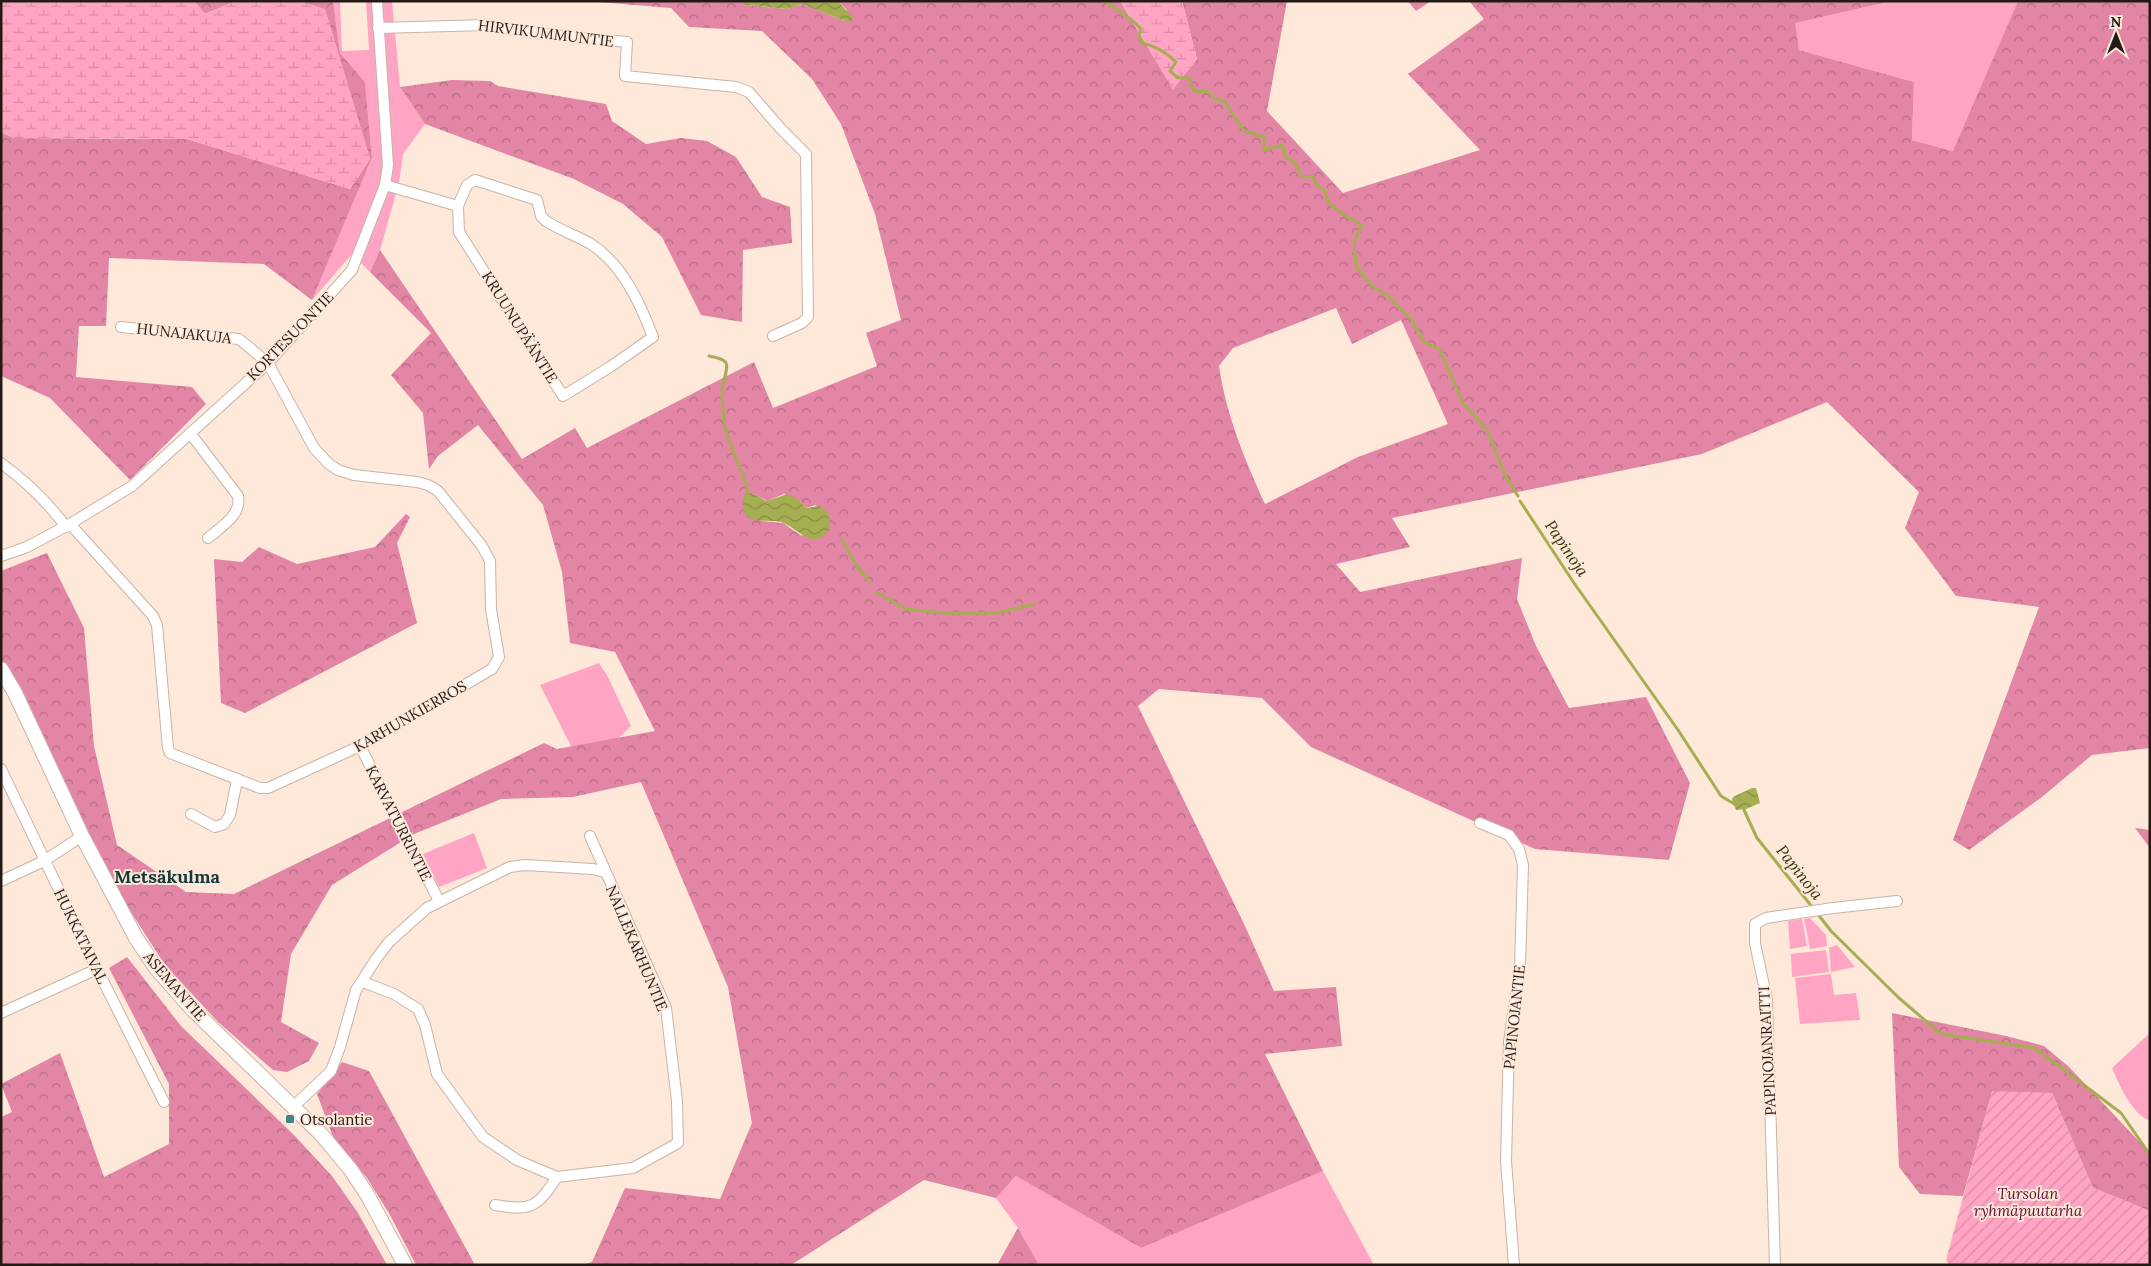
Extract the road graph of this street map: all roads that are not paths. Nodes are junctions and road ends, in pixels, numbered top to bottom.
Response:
1 (377, 1) edge
2 (378, 28) junction
3 (385, 185) junction
4 (458, 206) junction
5 (121, 327) dead end
6 (773, 336) dead end
7 (268, 363) junction
8 (190, 433) junction
9 (1, 463) edge
10 (68, 526) junction
11 (208, 538) dead end
12 (1, 556) edge
13 (1, 669) edge
14 (360, 746) junction
15 (1, 769) edge
16 (237, 780) junction
17 (191, 814) dead end
18 (1480, 823) dead end
19 (82, 836) junction
20 (590, 836) dead end
21 (44, 861) junction
22 (604, 872) junction
23 (1, 881) edge
24 (439, 901) junction
25 (1897, 901) dead end
26 (97, 969) junction
27 (363, 982) junction
28 (1, 1013) edge
29 (164, 1102) dead end
30 (293, 1107) junction
31 (557, 1177) junction
32 (495, 1205) dead end
33 (405, 1265) edge
34 (1514, 1265) edge
35 (1775, 1265) edge

1 - 2 street, KORTESUONTIE
2 - 3 street, KORTESUONTIE
2 - 6 street, HIRVIKUMMUNTIE
3 - 4 street
3 - 7 street, KORTESUONTIE
4 - 4 street, KRUUNUPÄÄNTIE
5 - 7 street, HUNAJAKUJA
7 - 8 street, KORTESUONTIE
7 - 14 street, KARHUNKIERROS
8 - 10 street, KORTESUONTIE
8 - 11 street
9 - 10 street
10 - 12 street, KORTESUONTIE
10 - 16 street, KARHUNKIERROS
13 - 19 main road, ASEMANTIE
14 - 16 street, KARHUNKIERROS
14 - 24 street, KARVATURRINTIE
15 - 21 street, HUKKATAIVAL
16 - 17 street
18 - 34 street, PAPINOJANTIE
19 - 21 street
19 - 30 main road, ASEMANTIE
20 - 22 street
21 - 23 street
21 - 26 street, HUKKATAIVAL
22 - 24 street
22 - 31 street, NALLEKARHUNTIE
24 - 27 street
25 - 35 street, PAPINOJANRAITTI
26 - 28 street
26 - 29 street, HUKKATAIVAL
27 - 30 street
27 - 31 street, NALLEKARHUNTIE
30 - 33 main road, ASEMANTIE
31 - 32 street

